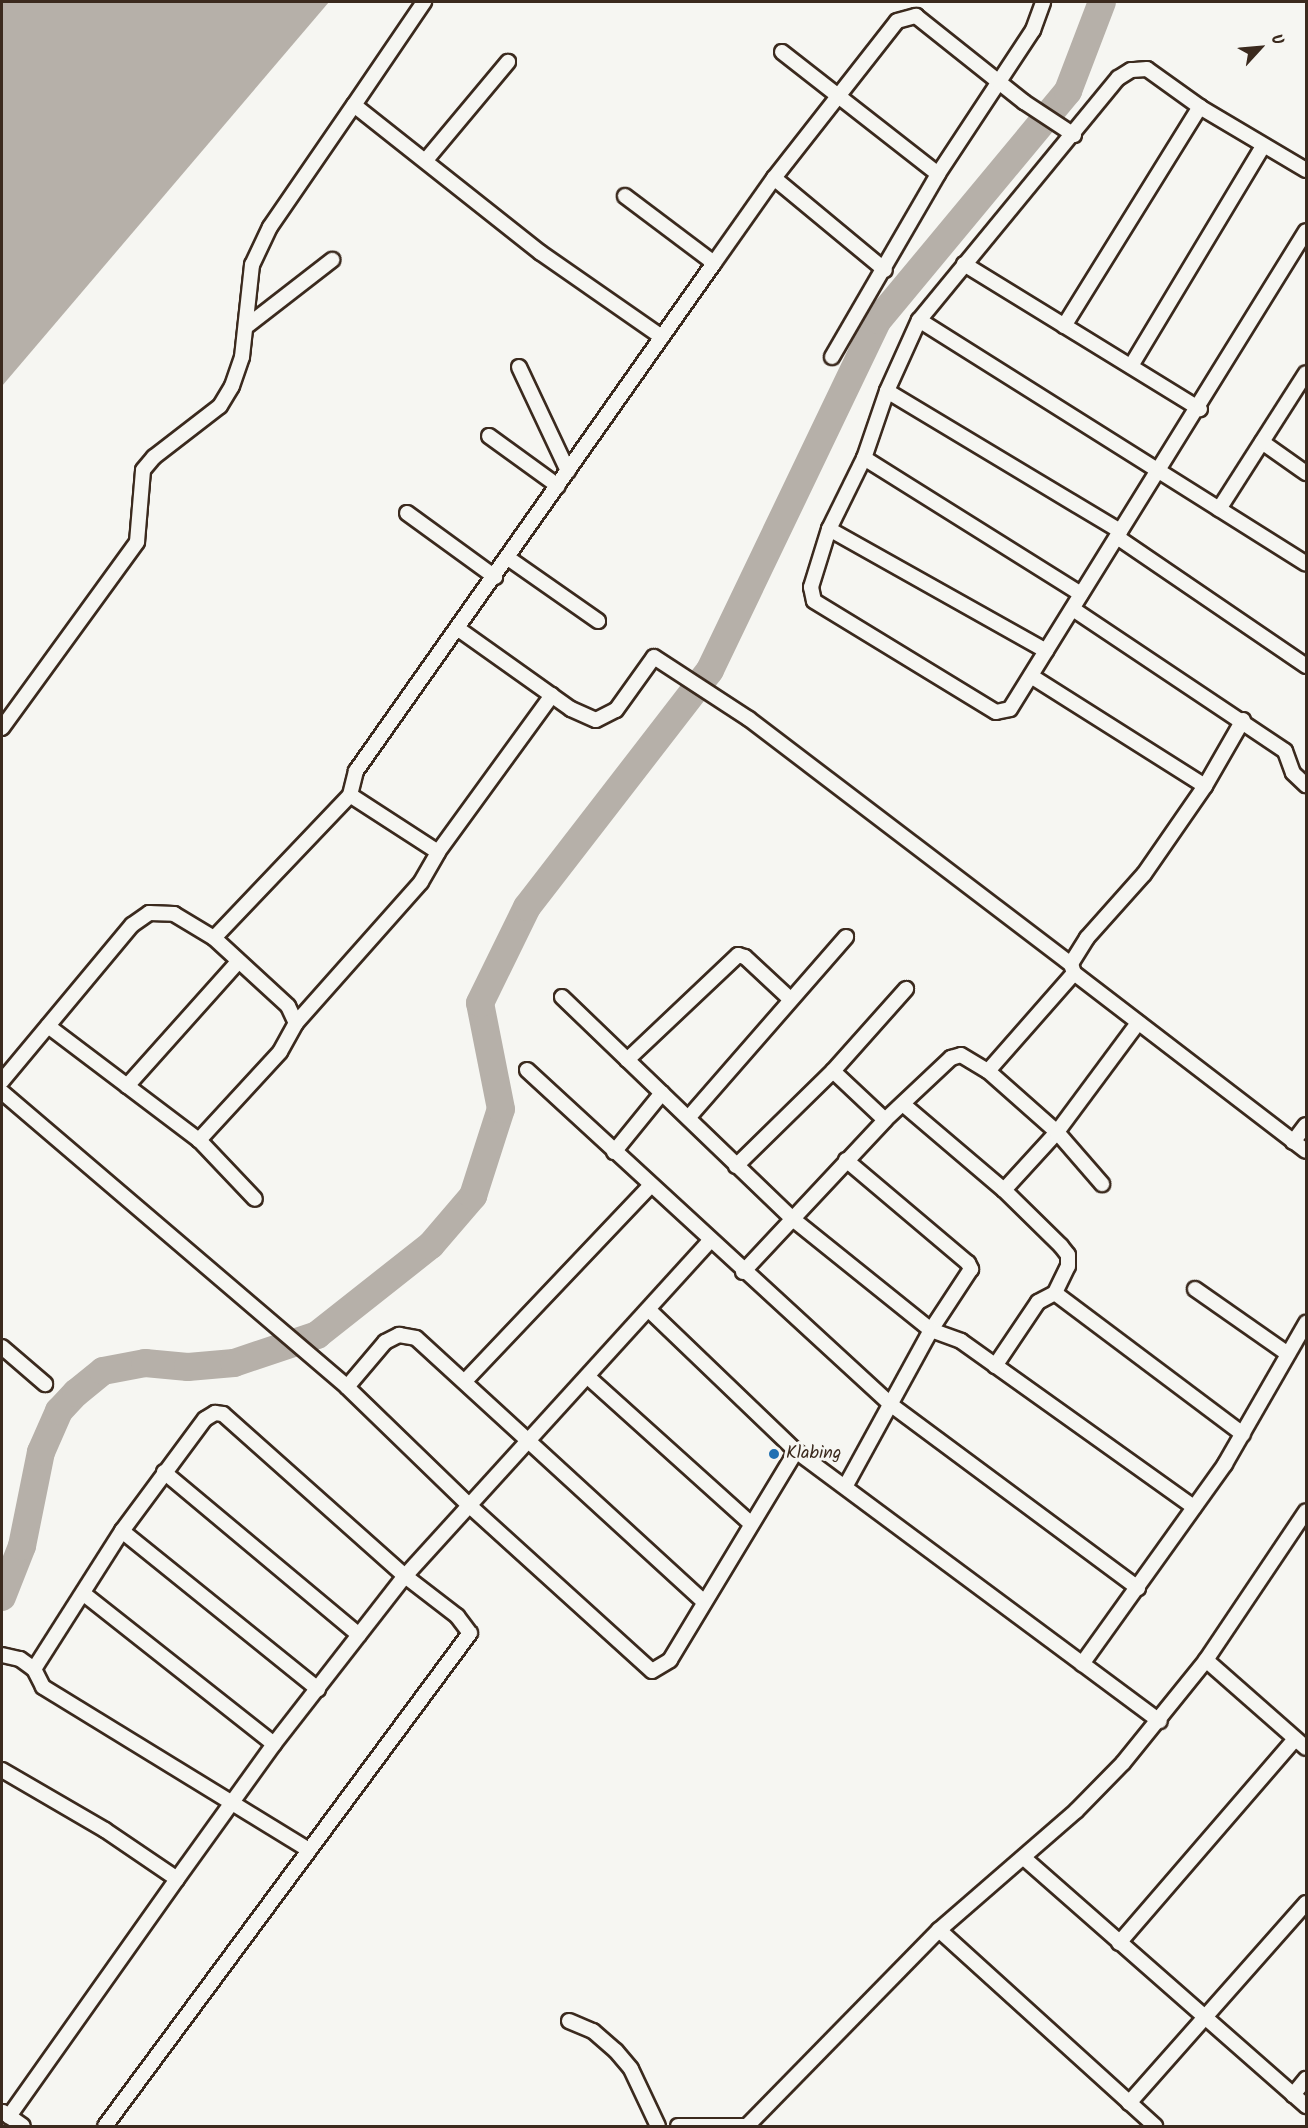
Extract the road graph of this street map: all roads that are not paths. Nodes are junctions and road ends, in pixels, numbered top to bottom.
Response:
1 (424, 2) edge
2 (1043, 2) edge
3 (782, 52) dead end
4 (508, 62) dead end
5 (1001, 82) junction
6 (836, 97) junction
7 (354, 105) junction
8 (1200, 107) junction
9 (1074, 135) junction
10 (1263, 146) junction
11 (426, 160) junction
12 (1306, 170) edge
13 (938, 174) junction
14 (774, 178) junction
15 (624, 196) dead end
16 (1306, 231) edge
17 (332, 260) dead end
18 (714, 262) junction
19 (964, 264) junction
20 (885, 270) junction
21 (919, 320) junction
22 (247, 326) junction
23 (1064, 326) junction
24 (662, 337) junction
25 (832, 357) dead end
26 (1131, 366) junction
27 (519, 367) dead end
28 (1306, 373) edge
29 (887, 391) junction
30 (1200, 409) junction
31 (489, 436) dead end
32 (1262, 442) junction
33 (864, 458) junction
34 (568, 471) junction
35 (1158, 471) junction
36 (1306, 473) edge
37 (558, 486) junction
38 (1219, 509) junction
39 (407, 513) dead end
40 (829, 529) junction
41 (1118, 534) junction
42 (508, 558) junction
43 (1306, 564) edge
44 (495, 577) junction
45 (1081, 594) junction
46 (1073, 609) junction
47 (598, 621) dead end
48 (457, 628) junction
49 (1046, 651) junction
50 (1306, 666) edge
51 (1030, 676) junction
52 (552, 695) junction
53 (1243, 720) junction
54 (2, 728) edge
55 (1306, 785) edge
56 (1205, 786) junction
57 (350, 795) junction
58 (438, 852) junction
59 (846, 937) dead end
60 (214, 938) junction
61 (238, 962) junction
62 (1073, 968) junction
63 (906, 989) dead end
64 (562, 997) dead end
65 (789, 998) junction
66 (296, 1023) junction
67 (1138, 1023) junction
68 (48, 1026) junction
69 (627, 1060) junction
70 (527, 1070) dead end
71 (833, 1071) junction
72 (988, 1071) junction
73 (2, 1080) edge
74 (127, 1086) junction
75 (2, 1092) edge
76 (662, 1093) junction
77 (904, 1105) junction
78 (689, 1117) junction
79 (885, 1120) junction
80 (1306, 1125) edge
81 (1057, 1132) junction
82 (199, 1140) junction
83 (1293, 1142) junction
84 (1306, 1151) edge
85 (614, 1152) junction
86 (846, 1160) junction
87 (736, 1166) junction
88 (1102, 1184) dead end
89 (650, 1186) junction
90 (1004, 1190) junction
91 (255, 1199) dead end
92 (794, 1220) junction
93 (710, 1241) junction
94 (743, 1272) junction
95 (1196, 1289) dead end
96 (1055, 1293) junction
97 (649, 1310) junction
98 (1306, 1323) edge
99 (931, 1330) junction
100 (2, 1347) edge
101 (1288, 1354) junction
102 (995, 1366) junction
103 (588, 1377) junction
104 (466, 1380) junction
105 (45, 1384) dead end
106 (347, 1387) junction
107 (890, 1404) junction
108 (1243, 1434) junction
109 (530, 1442) junction
110 (796, 1451) junction
111 (164, 1472) junction
112 (846, 1485) junction
113 (471, 1507) junction
114 (1194, 1507) junction
115 (1306, 1511) edge
116 (751, 1524) junction
117 (122, 1532) junction
118 (405, 1576) junction
119 (1138, 1588) junction
120 (84, 1594) junction
121 (704, 1602) junction
122 (359, 1635) junction
123 (2, 1655) edge
124 (1206, 1660) junction
125 (1082, 1664) junction
126 (34, 1669) junction
127 (318, 1689) junction
128 (1160, 1721) junction
129 (1301, 1743) edge
130 (274, 1744) junction
131 (2, 1770) edge
132 (231, 1805) junction
133 (309, 1850) junction
134 (1024, 1858) junction
135 (177, 1879) junction
136 (1306, 1903) edge
137 (939, 1930) junction
138 (1119, 1943) junction
139 (1207, 2018) junction
140 (569, 2021) dead end
141 (1306, 2079) edge
142 (1293, 2095) junction
143 (1129, 2103) junction
144 (1306, 2106) edge
145 (5, 2113) edge
146 (749, 2126) edge
147 (23, 2127) edge
148 (105, 2127) edge
149 (658, 2127) edge
150 (678, 2127) edge
151 (1155, 2127) edge

1 - 7 street
2 - 5 street
3 - 6 street
4 - 11 street
5 - 6 street
5 - 9 street
5 - 13 street
6 - 13 street
6 - 14 street
7 - 11 street
7 - 22 street
8 - 9 street
8 - 10 street
8 - 23 street
9 - 19 street
10 - 12 street
10 - 26 street
11 - 24 street
13 - 20 street
14 - 18 street
14 - 20 street
15 - 18 street
16 - 30 street
17 - 22 street
18 - 24 street
19 - 21 street
19 - 23 street
20 - 25 street
21 - 29 street
21 - 35 street
22 - 54 street
23 - 26 street
24 - 34 street
26 - 30 street
27 - 34 street
28 - 32 street
29 - 33 street
29 - 41 street
30 - 35 street
31 - 37 street
32 - 36 street
32 - 38 street
33 - 40 street
33 - 45 street
34 - 37 street
35 - 38 street
35 - 41 street
37 - 42 street
38 - 43 street
39 - 44 street
40 - 49 street
40 - 51 street
41 - 45 street
41 - 50 street
42 - 44 street
42 - 47 street
44 - 48 street
45 - 46 street
46 - 49 street
46 - 53 street
48 - 52 street
48 - 57 street
49 - 51 street
51 - 56 street
52 - 58 street
52 - 62 street
53 - 55 street
53 - 56 street
56 - 62 street
57 - 58 street
57 - 60 street
58 - 66 street
59 - 65 street
60 - 61 street
60 - 68 street
61 - 66 street
61 - 74 street
62 - 67 street
62 - 72 street
63 - 71 street
64 - 69 street
65 - 69 street
65 - 78 street
66 - 82 street
67 - 81 street
67 - 83 street
68 - 73 street
68 - 74 street
69 - 76 street
70 - 85 street
71 - 79 street
71 - 87 street
72 - 77 street
72 - 81 street
74 - 82 street
75 - 106 street
76 - 78 street
76 - 85 street
77 - 79 street
77 - 90 street
78 - 87 street
79 - 86 street
80 - 83 street
81 - 88 street
81 - 90 street
82 - 91 street
83 - 84 street
85 - 89 street
86 - 92 street
86 - 99 street
87 - 92 street
89 - 93 street
89 - 104 street
90 - 96 street
92 - 94 street
92 - 99 street
93 - 94 street
93 - 97 street
94 - 107 street
95 - 101 street
96 - 102 street
96 - 108 street
97 - 103 street
97 - 110 street
98 - 101 street
99 - 102 street
99 - 107 street
100 - 105 street
101 - 108 street
102 - 114 street
103 - 109 street
103 - 116 street
104 - 106 street
104 - 109 street
106 - 113 street
107 - 112 street
107 - 119 street
108 - 114 street
109 - 113 street
109 - 121 street
110 - 112 street
110 - 116 street
111 - 117 street
111 - 118 street
111 - 122 street
112 - 125 street
113 - 118 street
113 - 121 street
114 - 119 street
115 - 124 street
116 - 121 street
117 - 120 street
117 - 127 street
118 - 122 street
118 - 133 street
119 - 125 street
120 - 126 street
120 - 130 street
122 - 127 street
123 - 126 street
124 - 128 street
124 - 129 street
125 - 128 street
126 - 132 street
127 - 130 street
128 - 134 street
129 - 138 street
130 - 132 street
131 - 135 street
132 - 133 street
132 - 135 street
133 - 148 street
134 - 137 street
134 - 138 street
135 - 145 street
136 - 139 street
137 - 143 street
137 - 146 street
138 - 139 street
139 - 142 street
139 - 143 street
140 - 149 street
141 - 142 street
142 - 144 street
143 - 151 street
145 - 147 street
146 - 150 street

